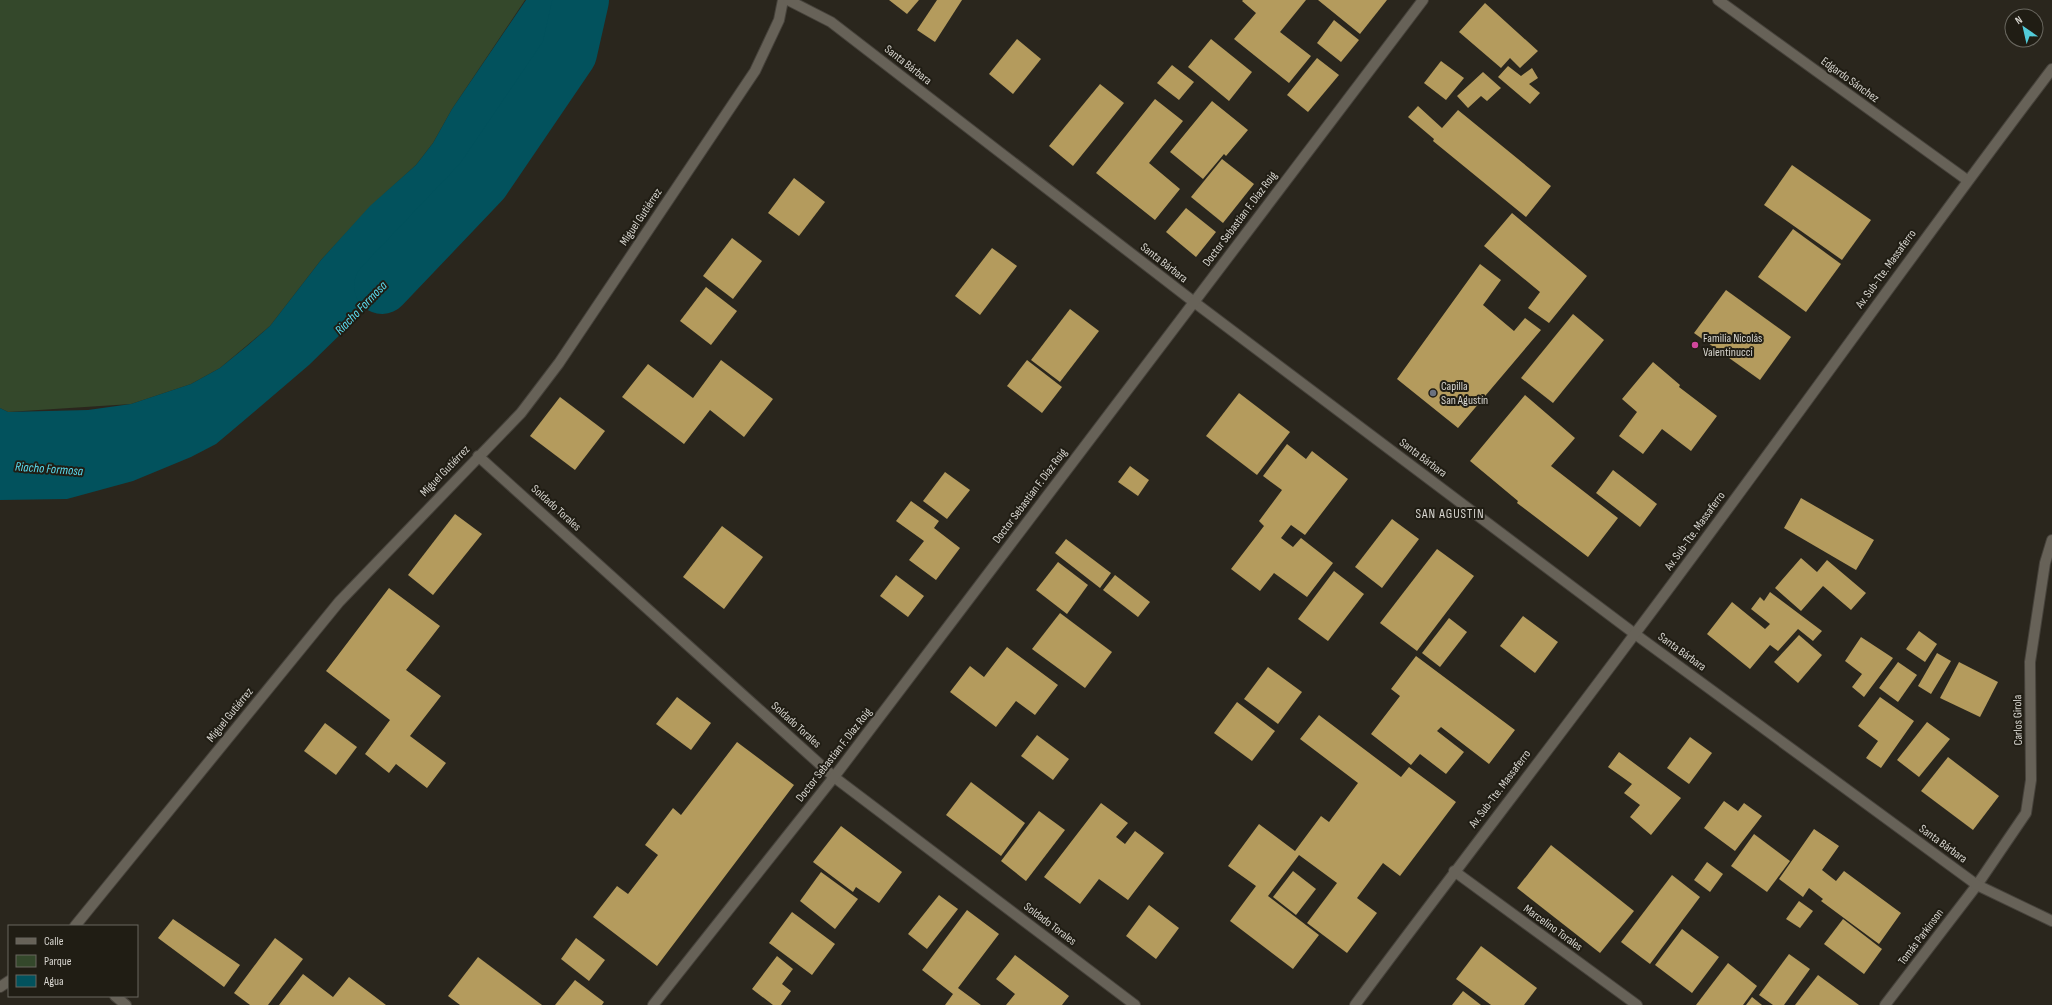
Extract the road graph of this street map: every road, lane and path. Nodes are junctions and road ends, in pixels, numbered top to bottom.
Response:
1 (783, 0) edge
2 (788, 0) edge
3 (1422, 0) edge
4 (1718, 0) edge
5 (2052, 70) edge
6 (1967, 180) junction
7 (1194, 302) junction
8 (478, 456) junction
9 (2052, 540) edge
10 (1635, 634) junction
11 (834, 777) junction
12 (1454, 871) junction
13 (1977, 885) junction
14 (2052, 921) edge
15 (76, 925) edge
16 (116, 997) edge
17 (126, 1005) edge
18 (653, 1005) edge
19 (1135, 1005) edge
20 (1356, 1005) edge
21 (1637, 1005) edge
22 (1886, 1005) edge

1 - 8 street, Miguel Gutiérrez
2 - 7 street, Santa Bárbara
3 - 7 street, Doctor Sebastian F. Díaz Roig
4 - 6 street, Edgardo Sánchez
5 - 6 street, Av. Sub-Tte. Massaferro
6 - 10 street, Av. Sub-Tte. Massaferro
7 - 10 street, Santa Bárbara
7 - 11 street, Doctor Sebastian F. Díaz Roig
8 - 11 street, Soldado Torales
8 - 15 street, Miguel Gutiérrez
9 - 13 street, Carlos Girola
10 - 12 street, Av. Sub-Tte. Massaferro
10 - 13 street, Santa Bárbara
11 - 18 street, Doctor Sebastian F. Díaz Roig
11 - 19 street, Soldado Torales
12 - 20 street, Av. Sub-Tte. Massaferro
12 - 21 street, Marcelino Torales
13 - 14 street, Santa Bárbara
13 - 22 street, Tomás Parkinson
16 - 17 street

